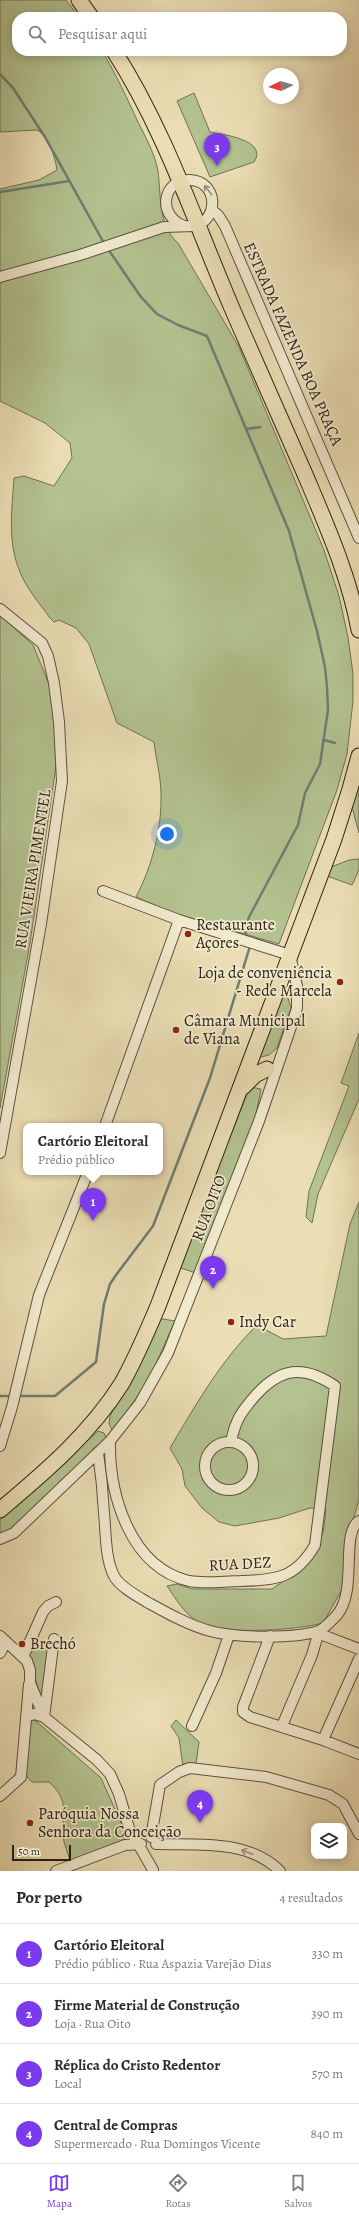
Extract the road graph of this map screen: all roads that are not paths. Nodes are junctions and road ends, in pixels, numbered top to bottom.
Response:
1 (79, 0) edge
2 (87, 12) edge
3 (117, 56) edge
4 (180, 182) junction
5 (212, 210) junction
6 (171, 219) junction
7 (191, 225) junction
8 (164, 227) junction
9 (0, 278) edge
10 (359, 538) edge
11 (0, 609) edge
12 (359, 630) edge
13 (359, 756) edge
14 (103, 891) dead end
15 (179, 920) junction
16 (290, 955) junction
17 (252, 1057) junction
18 (273, 1067) junction
19 (239, 1093) junction
20 (105, 1123) edge
21 (0, 1153) edge
22 (87, 1175) edge
23 (110, 1441) junction
24 (231, 1442) junction
25 (0, 1446) edge
26 (98, 1453) junction
27 (0, 1510) edge
28 (359, 1521) edge
29 (0, 1539) edge
30 (350, 1563) junction
31 (359, 1568) edge
32 (56, 1602) dead end
33 (319, 1632) junction
34 (304, 1633) junction
35 (229, 1635) junction
36 (270, 1636) junction
37 (2, 1638) edge
38 (54, 1639) dead end
39 (359, 1649) edge
40 (0, 1654) edge
41 (312, 1656) junction
42 (23, 1657) junction
43 (359, 1659) edge
44 (30, 1683) junction
45 (26, 1716) junction
46 (44, 1717) junction
47 (192, 1726) dead end
48 (282, 1726) junction
49 (323, 1740) junction
50 (359, 1754) edge
51 (0, 1796) edge
52 (359, 1834) edge
53 (147, 1843) junction
54 (153, 1870) edge
55 (56, 1871) edge
56 (280, 1871) edge

1 - 2 highway
3 - 4 highway
5 -> 4 street
4 - 6 street
4 - 7 highway
5 - 7 street
5 - 10 street, ESTRADA FAZENDA BOA PRAÇA
6 - 7 street
6 - 8 street
7 - 8 street
7 - 12 highway
8 - 9 street
11 - 21 street, RUA VIEIRA PIMENTEL
13 - 16 highway
14 - 15 street
15 - 16 street
15 - 20 street
16 - 17 highway
16 - 18 street, RUA OITO
17 - 18 street
17 - 19 highway
18 - 19 highway
18 - 23 street, RUA OITO
19 - 27 highway
22 - 25 street
23 - 24 street, RUA DEZ
23 - 26 street, RUA OITO
24 - 24 street
26 - 29 street, RUA OITO
26 - 35 street
28 - 30 street
30 - 31 street
30 - 33 street
32 - 42 street
33 - 34 street
33 - 39 street
33 - 41 street
34 - 36 street
34 - 41 street
35 - 36 street
35 - 47 street
36 - 48 street
37 - 40 street
37 - 42 street
38 - 46 street
41 - 48 street
42 - 44 street
43 - 49 street
44 - 45 street
44 - 46 street
45 - 46 street
45 - 51 street
46 - 53 street
48 - 49 street
49 - 50 street
52 - 53 street
53 - 54 street
53 - 55 street
56 -> 53 street

